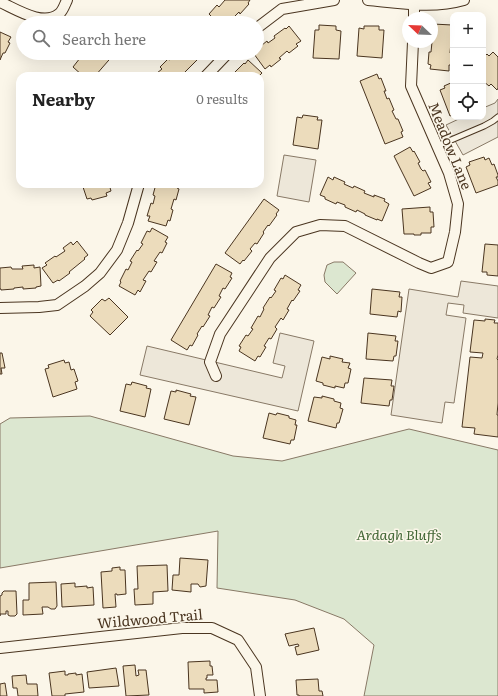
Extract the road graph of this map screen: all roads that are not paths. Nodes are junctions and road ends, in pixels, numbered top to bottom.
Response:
1 (67, 0) edge
2 (334, 0) edge
3 (368, 0) edge
4 (464, 0) edge
5 (0, 2) edge
6 (414, 5) junction
7 (414, 12) edge
8 (32, 16) edge
9 (54, 16) edge
10 (264, 23) edge
11 (413, 48) edge
12 (221, 60) edge
13 (210, 72) edge
14 (498, 117) edge
15 (437, 146) junction
16 (138, 188) edge
17 (0, 308) edge
18 (216, 376) dead end
19 (0, 648) edge
20 (260, 696) edge

1 - 9 street
2 - 10 street
3 - 6 street
4 - 6 street
5 - 8 street
6 - 7 street
11 - 15 street, Meadow Lane
12 - 13 street
14 - 15 lane
15 - 18 street, Meadow Lane
16 - 17 street
19 - 20 street, Wildwood Trail

